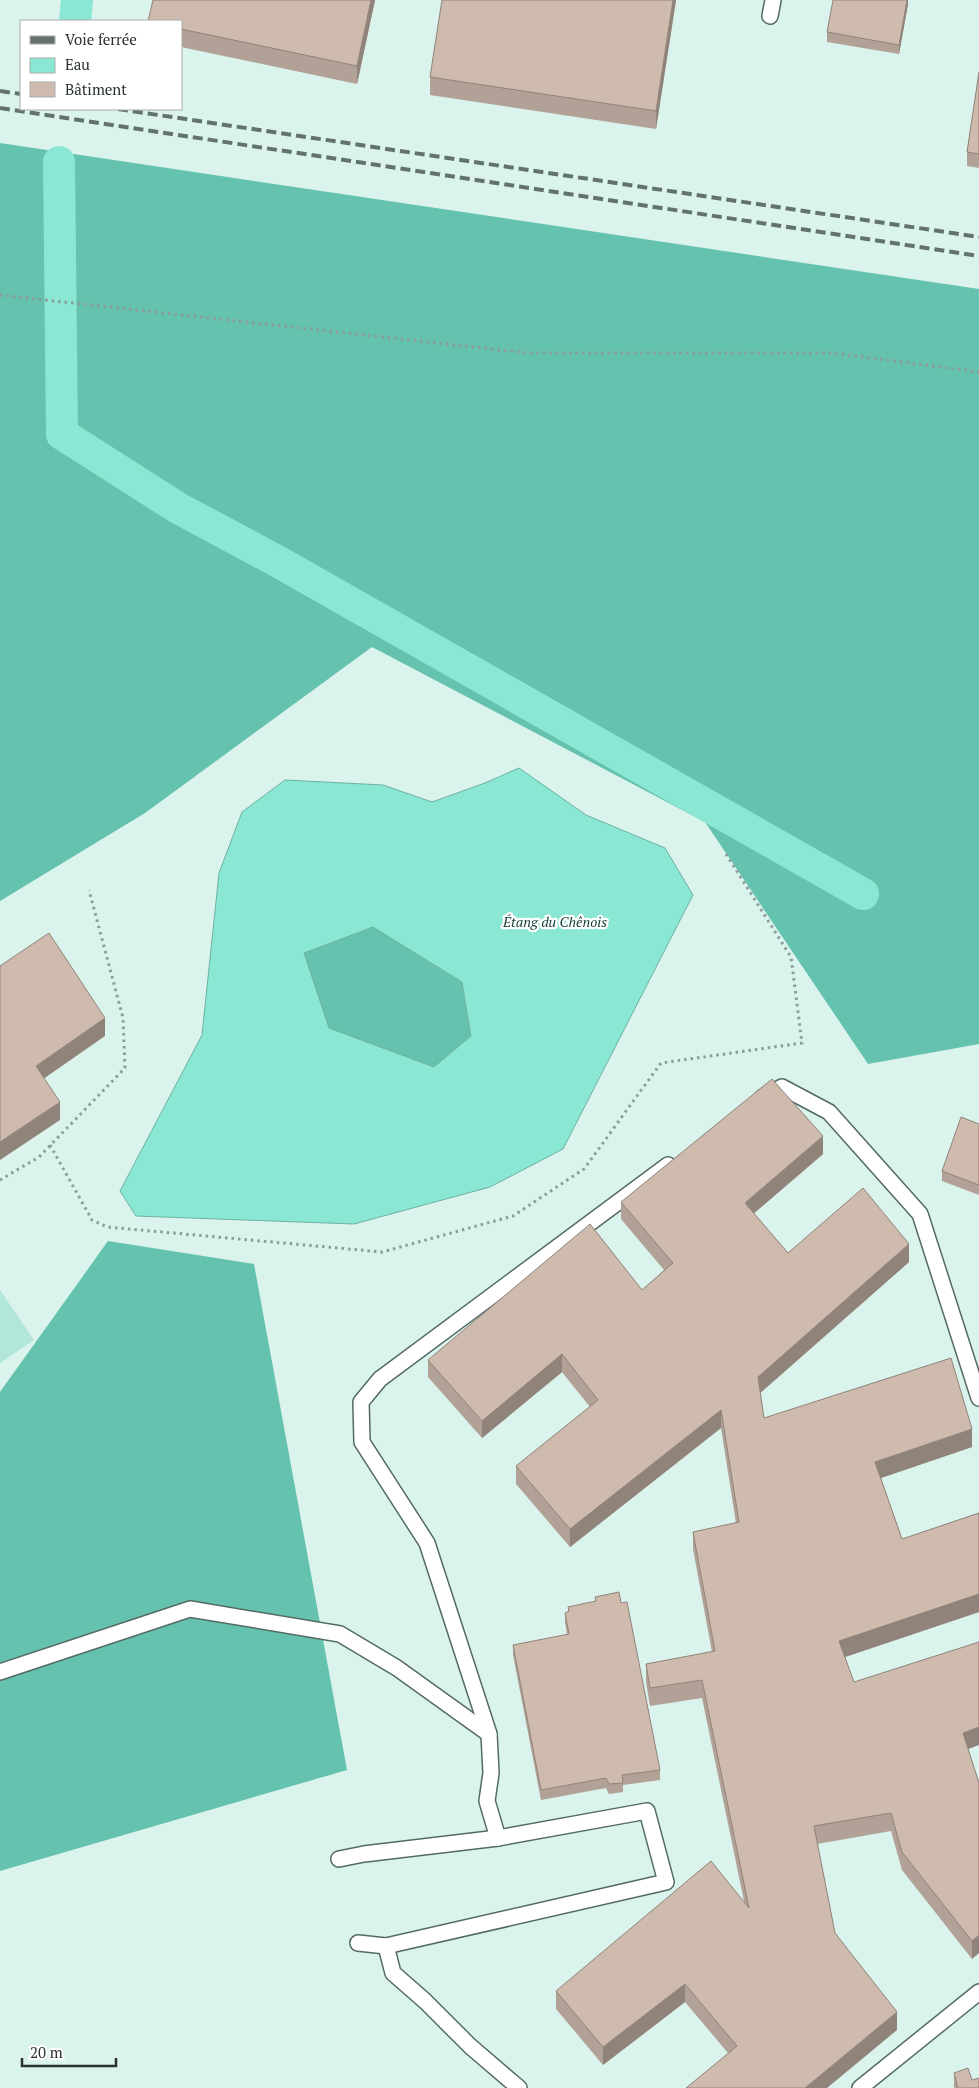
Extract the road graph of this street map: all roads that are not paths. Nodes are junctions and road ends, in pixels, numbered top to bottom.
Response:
1 (773, 0) edge
2 (770, 16) dead end
3 (749, 1104) edge
4 (677, 1158) edge
5 (979, 1398) edge
6 (0, 1672) edge
7 (489, 1734) junction
8 (498, 1838) junction
9 (339, 1859) dead end
10 (358, 1943) dead end
11 (386, 1946) junction
12 (979, 1992) edge
13 (519, 2088) edge
14 (860, 2088) edge

1 - 2 lane
3 - 5 lane
4 - 7 lane
6 - 7 lane
7 - 8 lane
8 - 9 lane
8 - 11 lane
10 - 11 lane
11 - 13 lane
12 - 14 lane

